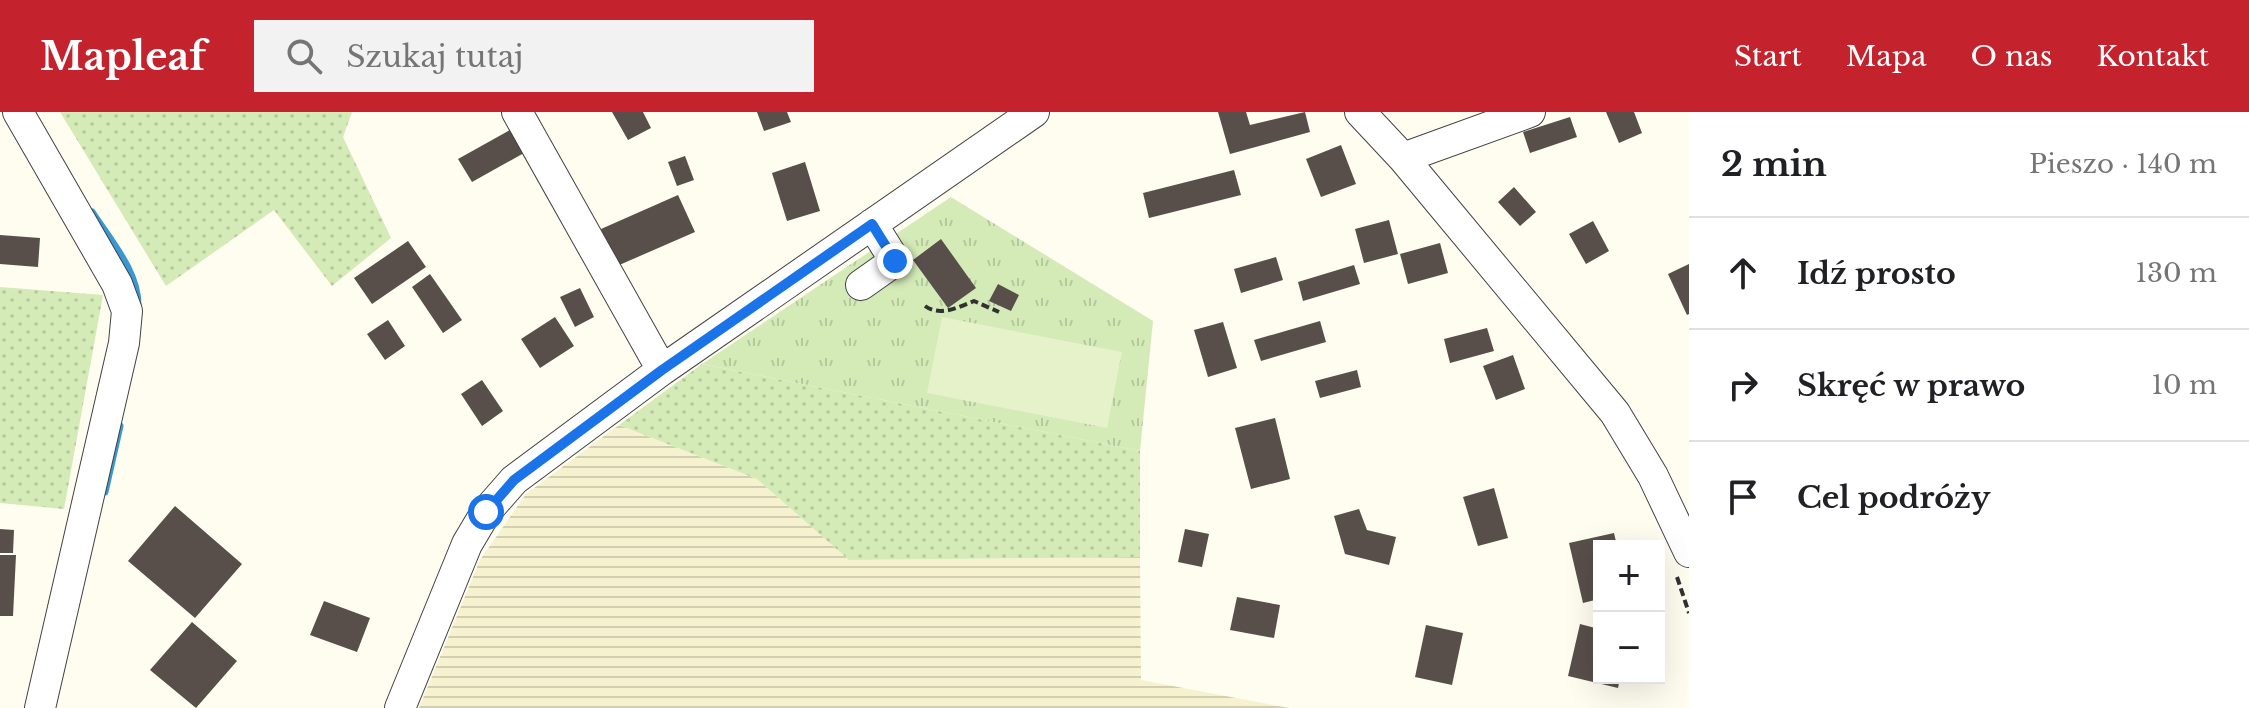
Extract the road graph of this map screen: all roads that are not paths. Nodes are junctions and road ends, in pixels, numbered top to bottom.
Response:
1 (18, 112) edge
2 (517, 112) edge
3 (1034, 112) edge
4 (1360, 112) edge
5 (1530, 112) edge
6 (1403, 158) junction
7 (872, 224) junction
8 (861, 285) dead end
9 (662, 370) junction
10 (1689, 552) edge
11 (40, 708) edge
12 (400, 708) edge

1 - 11 street
2 - 9 street
3 - 7 street
4 - 6 street
5 - 6 street
6 - 10 street
7 - 8 street
7 - 9 street
9 - 12 street

